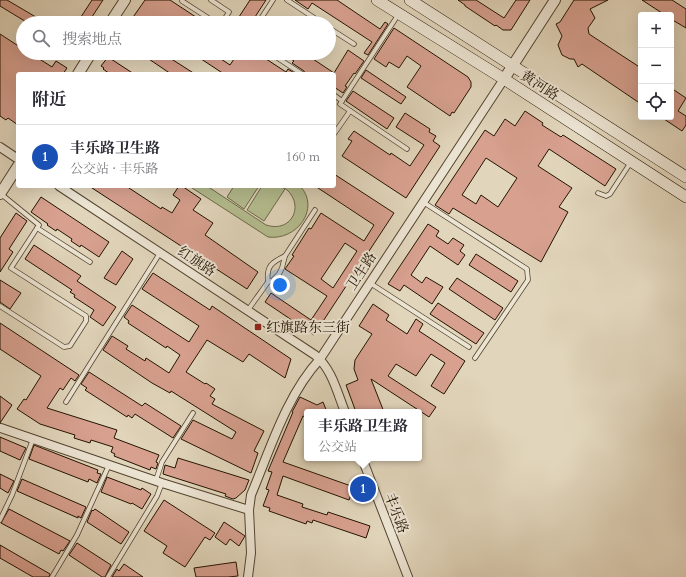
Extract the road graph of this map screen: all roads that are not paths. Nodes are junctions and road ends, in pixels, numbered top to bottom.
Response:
1 (125, 0) edge
2 (182, 0) edge
3 (211, 0) edge
4 (273, 0) edge
5 (287, 0) edge
6 (378, 0) edge
7 (410, 0) edge
8 (555, 0) edge
9 (399, 14) junction
10 (115, 16) edge
11 (206, 16) edge
12 (226, 16) edge
13 (263, 16) edge
14 (311, 16) edge
15 (336, 32) edge
16 (354, 44) dead end
17 (87, 60) edge
18 (281, 60) edge
19 (513, 66) junction
20 (79, 72) edge
21 (299, 72) edge
22 (504, 79) junction
23 (336, 96) edge
24 (342, 101) junction
25 (350, 111) junction
26 (336, 131) edge
27 (0, 147) edge
28 (408, 149) dead end
29 (16, 158) edge
30 (631, 161) junction
31 (16, 169) edge
32 (686, 177) edge
33 (62, 188) edge
34 (598, 193) dead end
35 (0, 194) edge
36 (686, 197) edge
37 (423, 202) junction
38 (315, 210) dead end
39 (37, 228) junction
40 (160, 253) junction
41 (285, 256) junction
42 (90, 262) dead end
43 (268, 282) junction
44 (370, 283) junction
45 (0, 306) edge
46 (248, 311) junction
47 (469, 347) dead end
48 (475, 358) dead end
49 (320, 359) junction
50 (66, 402) dead end
51 (344, 409) edge
52 (194, 412) dead end
53 (0, 428) edge
54 (33, 439) junction
55 (363, 461) edge
56 (110, 465) junction
57 (159, 481) junction
58 (249, 510) junction
59 (0, 520) edge
60 (52, 577) edge
61 (108, 577) edge
62 (248, 577) edge
63 (408, 577) edge

1 - 10 street
2 - 11 lane
3 - 12 lane
4 - 13 lane
5 - 14 lane
6 - 9 main road, 黄河路
7 - 19 main road, 黄河路
8 - 19 street, 卫生路
9 - 22 main road, 黄河路
9 - 24 lane
15 - 16 lane
17 - 20 street
18 - 21 lane
19 - 22 street, 卫生路
19 - 32 main road, 黄河路
22 - 30 main road, 黄河路
22 - 37 street, 卫生路
23 - 24 lane
24 - 25 lane
25 - 26 lane
25 - 28 lane
27 - 29 street
30 - 34 lane
30 - 36 main road, 黄河路
31 - 35 street
33 - 40 street, 红旗路
35 - 39 lane
37 - 44 street, 卫生路
37 - 48 lane
38 - 41 lane
39 - 42 lane
39 - 45 lane
40 - 46 street, 红旗路
40 - 50 lane
41 - 43 lane
41 - 43 lane
43 - 46 lane
44 - 47 lane
44 - 49 street, 卫生路
46 - 49 street, 红旗路
49 - 51 street
49 - 58 street, 卫生路
52 - 57 lane
53 - 54 street
54 - 56 street
54 - 59 lane
55 - 63 street, 丰乐路
56 - 57 street
56 - 60 lane
57 - 58 street
57 - 61 lane
58 - 62 street, 卫生路

